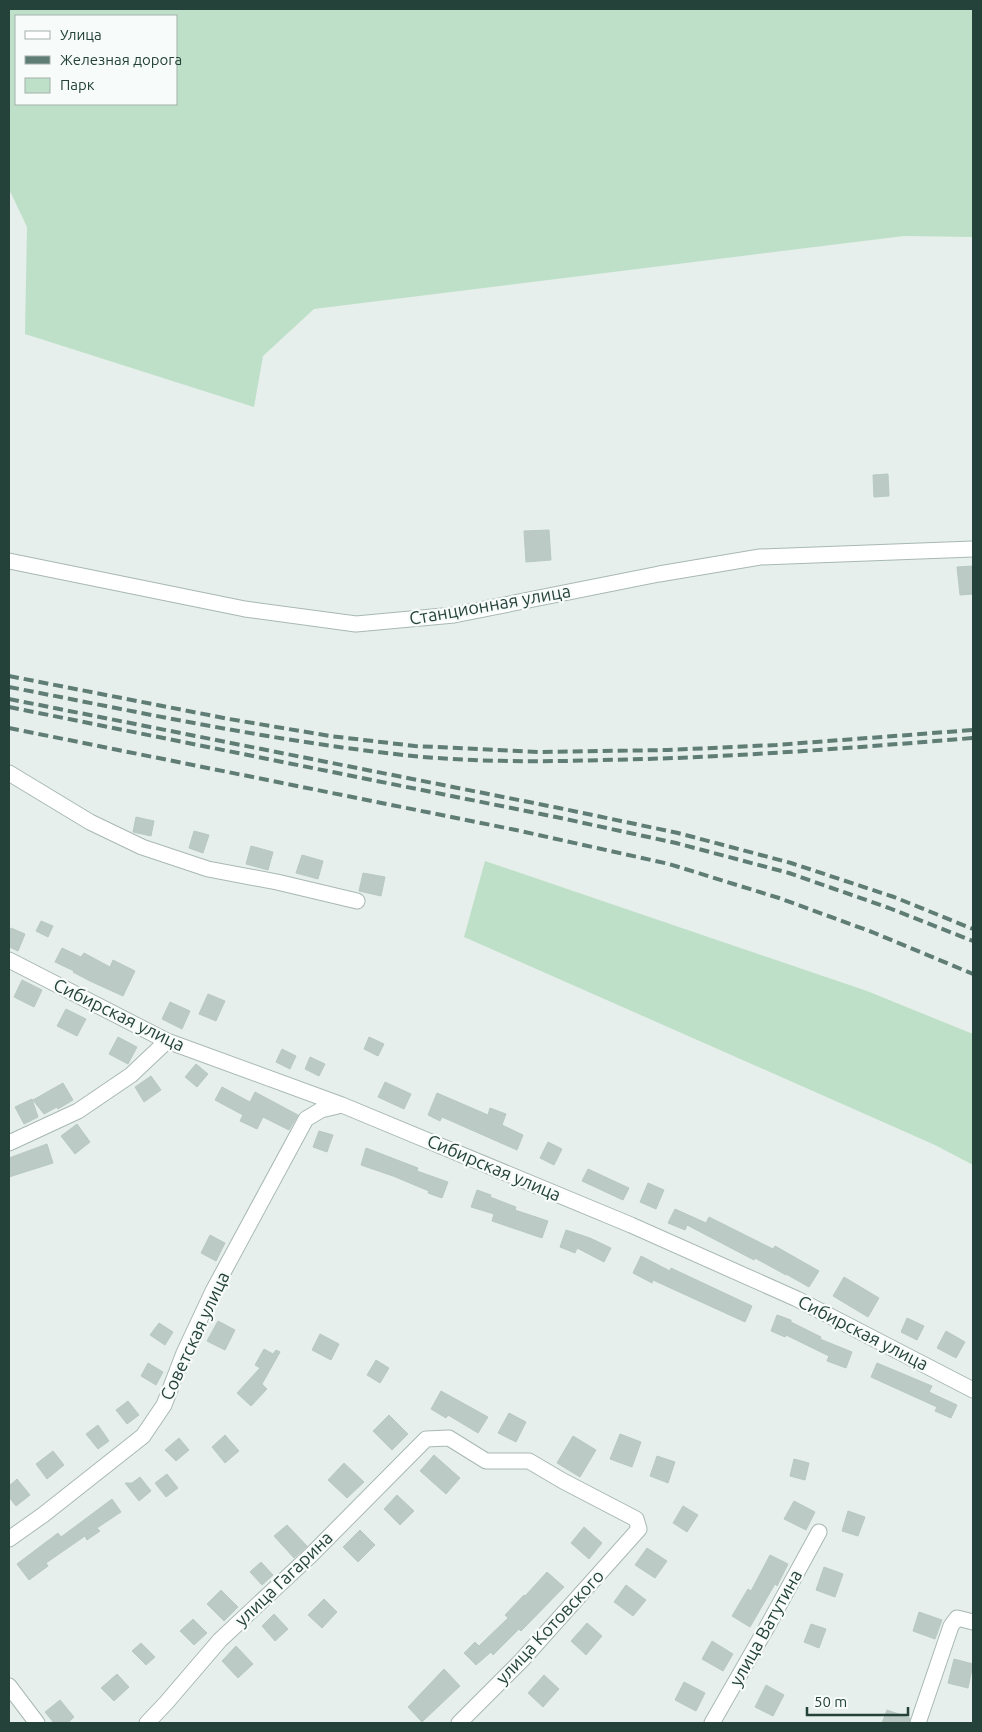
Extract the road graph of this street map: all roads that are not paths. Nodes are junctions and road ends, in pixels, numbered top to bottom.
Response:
1 (973, 549) edge
2 (9, 561) edge
3 (9, 773) edge
4 (357, 901) dead end
5 (9, 960) edge
6 (167, 1041) junction
7 (342, 1105) junction
8 (9, 1142) edge
9 (973, 1390) edge
10 (639, 1529) joint
11 (819, 1532) dead end
12 (9, 1539) edge
13 (973, 1622) edge
14 (9, 1686) edge
15 (37, 1723) edge
16 (147, 1723) edge
17 (458, 1723) edge
18 (712, 1723) edge
19 (918, 1723) edge

1 - 2 street, Станционная улица
3 - 4 street
5 - 6 street, Сибирская улица
6 - 7 street, Сибирская улица
6 - 8 street
7 - 9 street, Сибирская улица
7 - 12 street, Советская улица
10 - 16 street, улица Гагарина
10 - 17 street, улица Котовского
11 - 18 street, улица Ватутина
13 - 19 street
14 - 15 street

